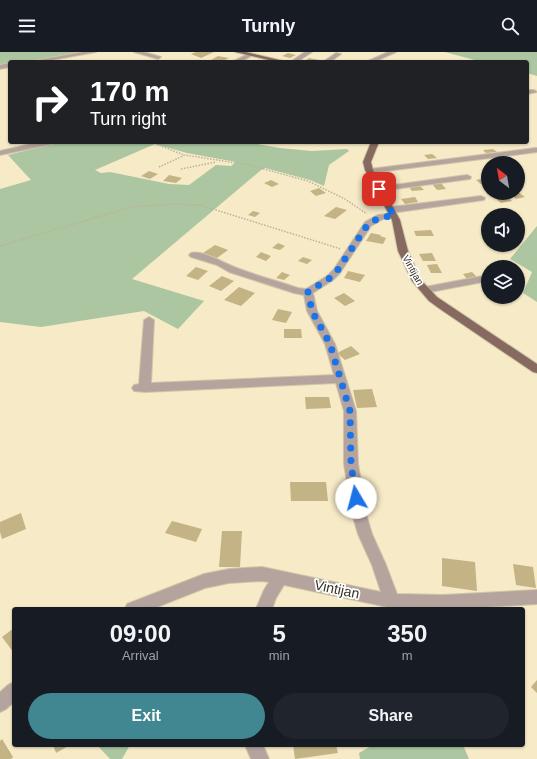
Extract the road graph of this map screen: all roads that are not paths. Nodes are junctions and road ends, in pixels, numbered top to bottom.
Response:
1 (93, 52) edge
2 (137, 52) edge
3 (309, 52) edge
4 (393, 52) edge
5 (244, 53) edge
6 (338, 54) dead end
7 (158, 57) dead end
8 (43, 60) edge
9 (276, 60) edge
10 (296, 60) edge
11 (329, 60) edge
12 (374, 60) edge
13 (529, 92) edge
14 (534, 92) dead end
15 (40, 144) edge
16 (374, 144) edge
17 (535, 150) dead end
18 (0, 153) edge
19 (370, 171) junction
20 (467, 177) dead end
21 (379, 189) junction
22 (481, 198) dead end
23 (392, 213) junction
24 (194, 255) dead end
25 (481, 279) edge
26 (425, 290) junction
27 (308, 292) junction
28 (149, 320) dead end
29 (537, 369) edge
30 (341, 379) junction
31 (281, 577) junction
32 (537, 597) edge
33 (392, 601) junction
34 (138, 607) edge
35 (265, 607) edge
36 (12, 693) edge
37 (0, 703) edge
38 (255, 747) edge
39 (260, 759) edge

1 - 8 street
2 - 7 street
3 - 10 street
4 - 12 street
5 - 9 main road
6 - 11 street
13 - 14 street
15 - 18 street
16 - 19 main road, Vintijan
17 - 19 street
19 - 21 main road, Vintijan
20 - 21 street
21 - 23 main road, Vintijan
22 - 23 street
23 - 26 main road, Vintijan
23 - 27 street
24 - 27 street
25 - 26 street
26 - 29 main road, Vintijan
27 - 30 street
28 - 30 street
30 - 33 street
31 - 33 street, Vintijan
31 - 34 street, Vintijan
31 - 35 street
32 - 33 street, Vintijan
36 - 37 street
38 - 39 street

